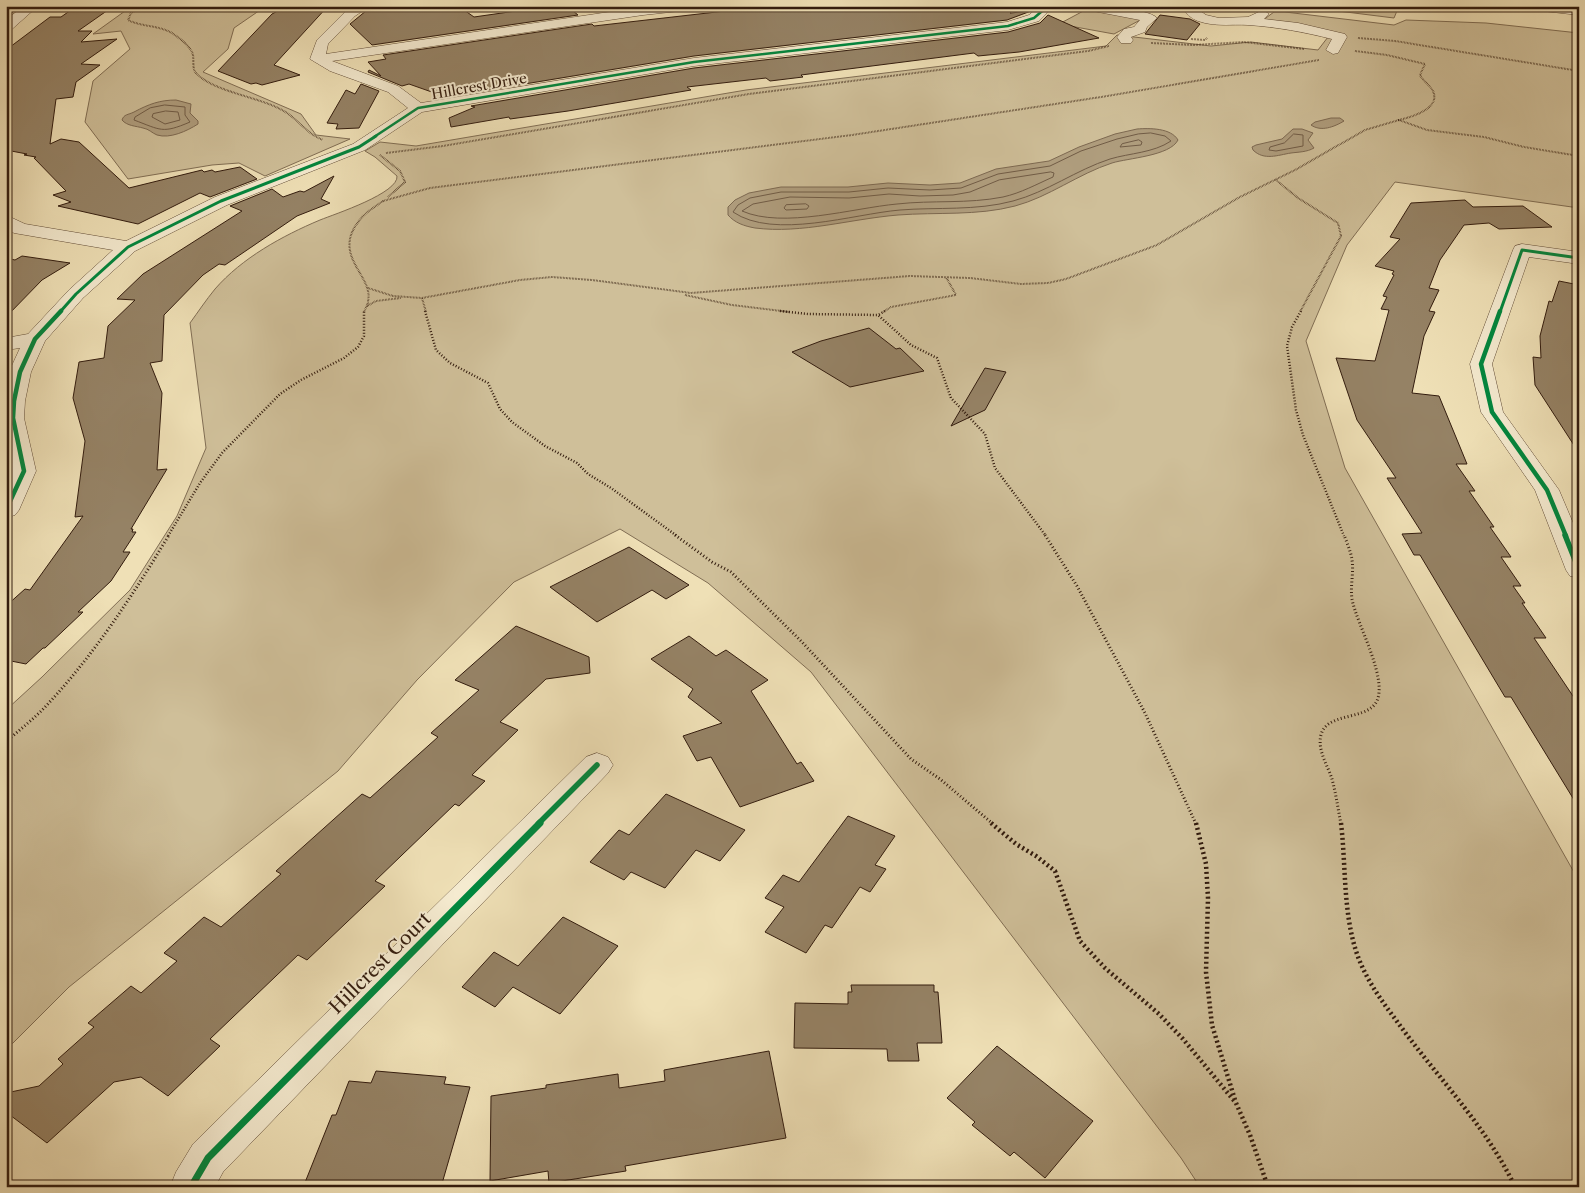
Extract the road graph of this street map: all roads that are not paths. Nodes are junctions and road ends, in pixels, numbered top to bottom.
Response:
1 (32, 6) edge
2 (364, 6) edge
3 (689, 6) edge
4 (1048, 6) edge
5 (1088, 6) edge
6 (1187, 6) edge
7 (1272, 6) edge
8 (1534, 6) edge
9 (1579, 11) edge
10 (1248, 21) junction
11 (6, 27) edge
12 (1126, 40) road end
13 (1332, 50) road end
14 (318, 59) junction
15 (418, 108) junction
16 (6, 220) edge
17 (128, 247) junction
18 (1579, 258) edge
19 (35, 339) junction
20 (6, 344) edge
21 (6, 510) edge
22 (1577, 563) edge
23 (597, 765) dead end
24 (190, 1187) edge

1 - 11 street
2 - 14 street
3 - 14 street
4 - 15 street, Hillcrest Drive
5 - 12 street
6 - 10 street
7 - 10 street
8 - 9 street
10 - 13 street
14 - 15 street
15 - 17 street, Hillcrest Drive
16 - 17 street
17 - 19 street, Hillcrest Drive
18 - 22 street
19 - 20 street
19 - 21 street, Hillcrest Drive
23 - 24 street, Hillcrest Court

